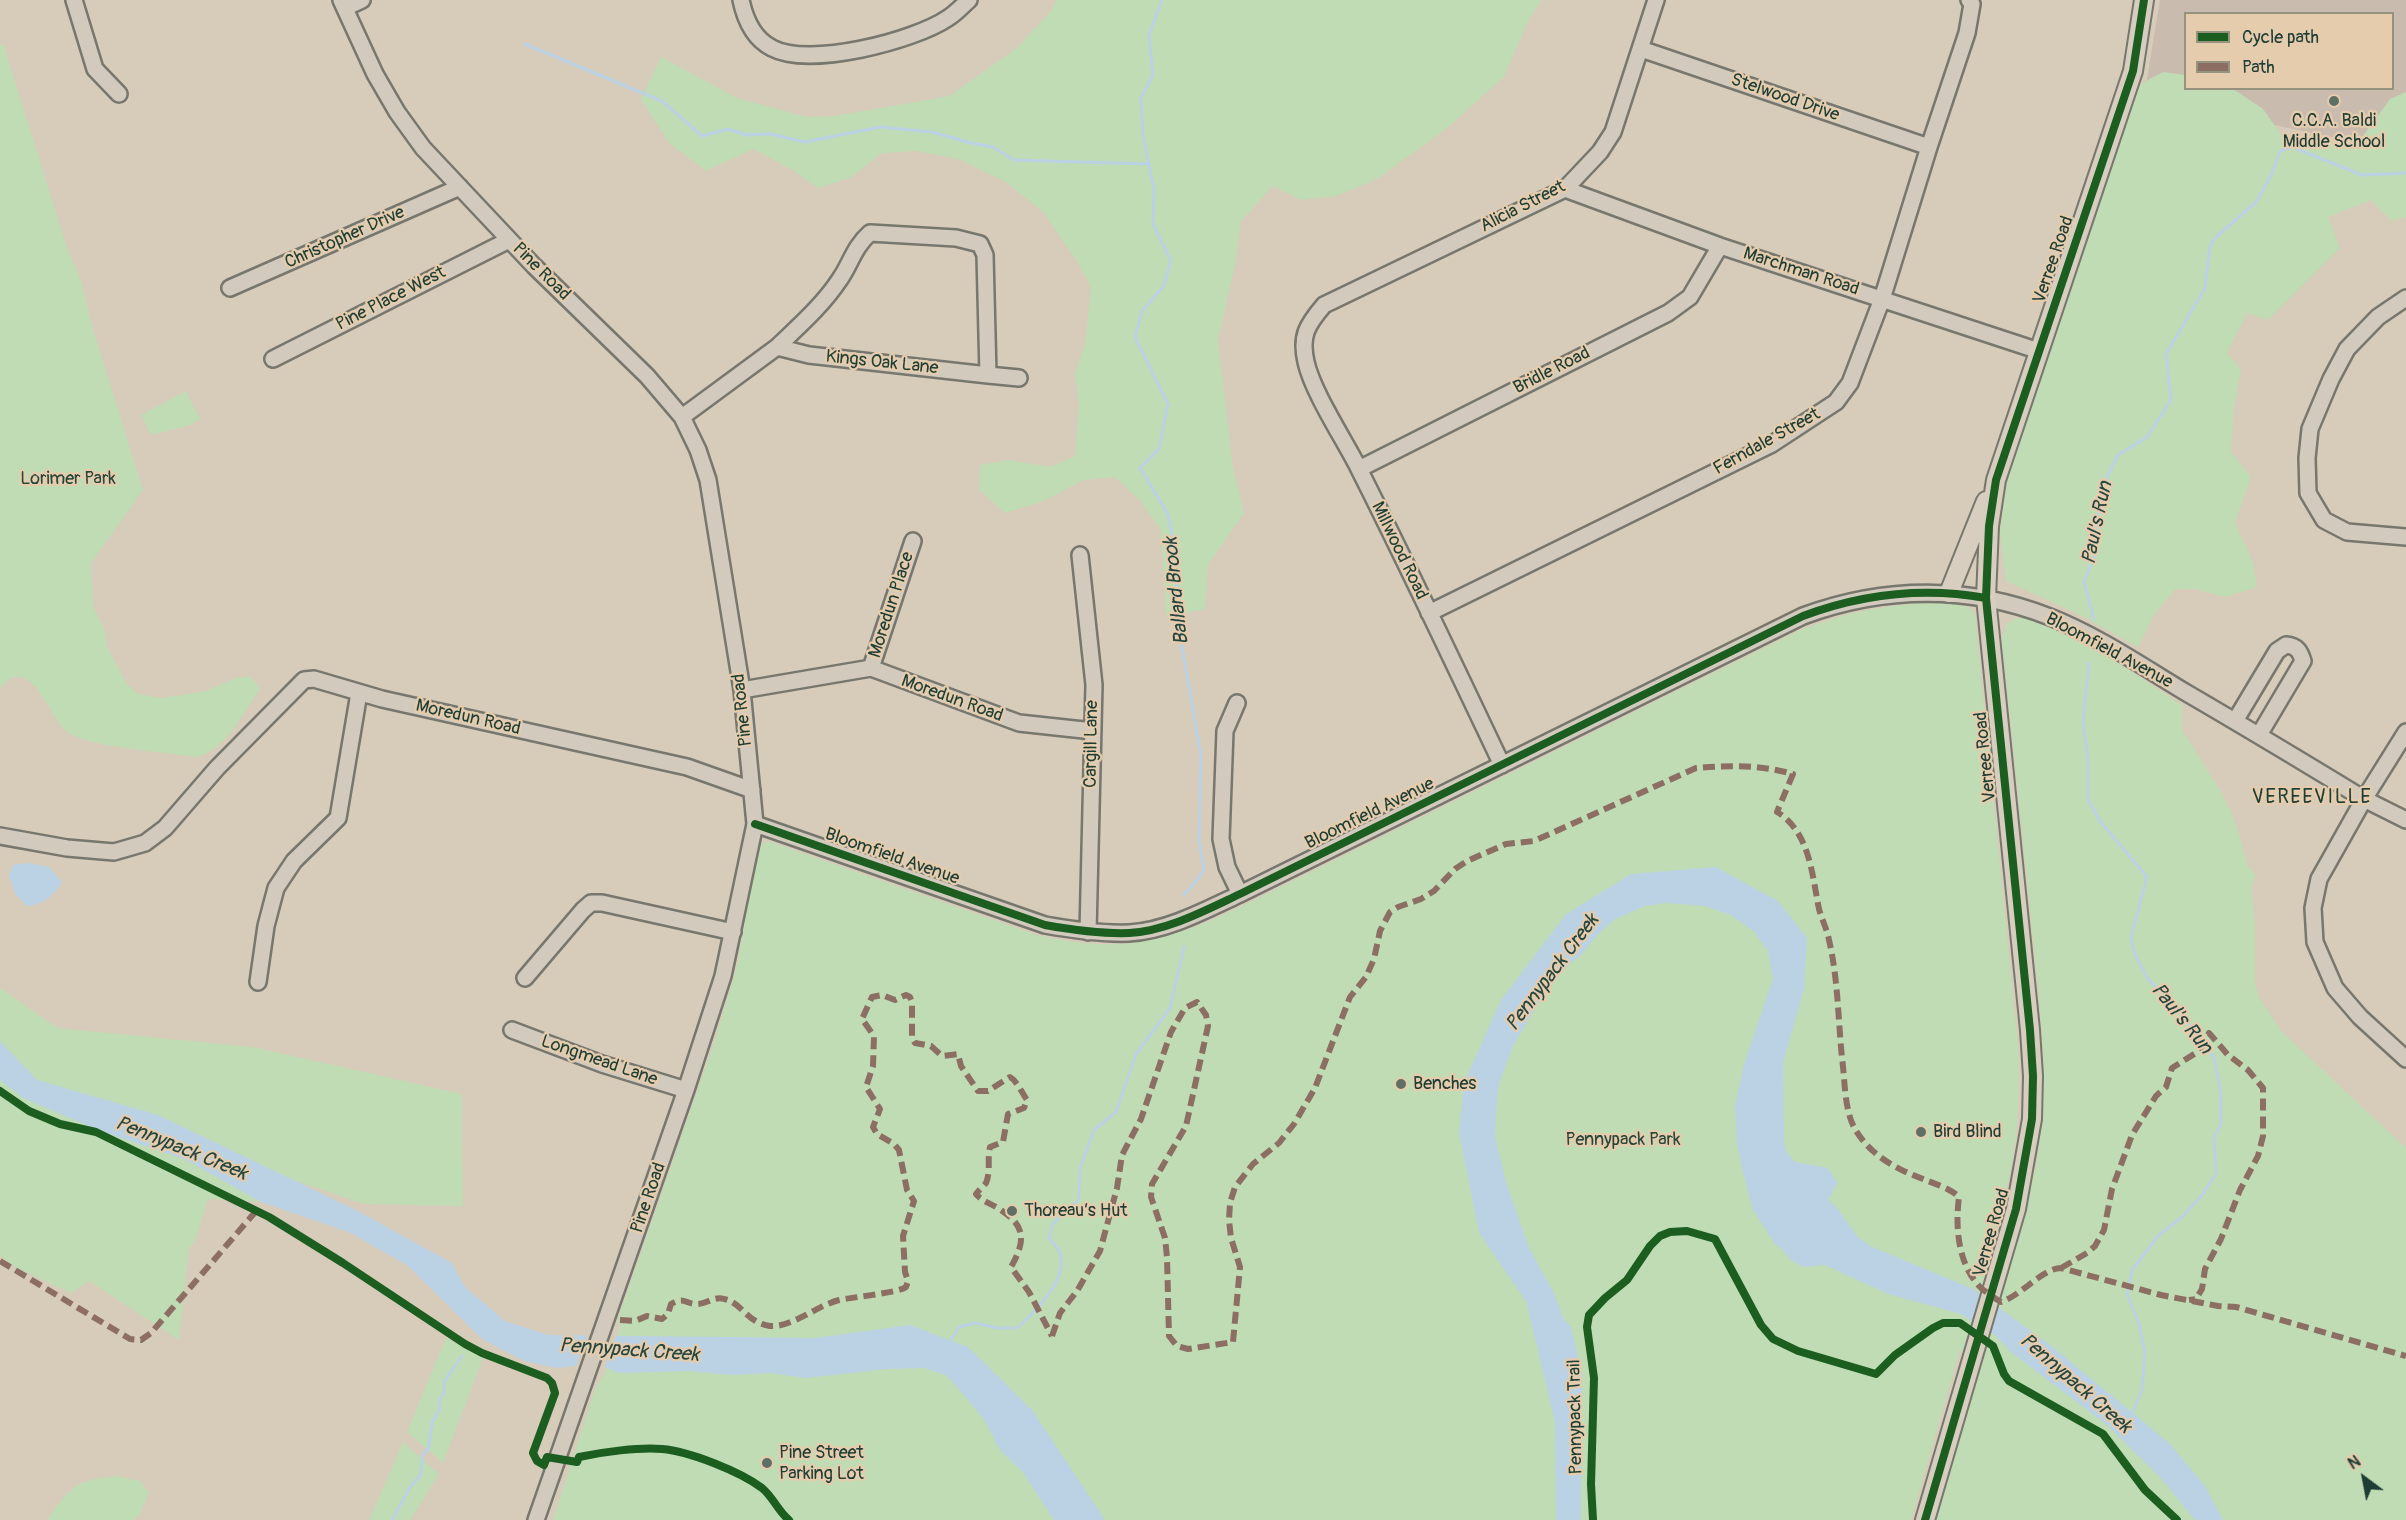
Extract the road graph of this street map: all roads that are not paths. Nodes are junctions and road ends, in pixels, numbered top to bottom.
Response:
1 (74, 0) edge
2 (362, 0) edge
3 (741, 0) edge
4 (969, 0) edge
5 (1656, 0) edge
6 (1969, 0) edge
7 (2144, 0) edge
8 (343, 4) edge
9 (1641, 49) junction
10 (119, 94) dead end
11 (1929, 147) junction
12 (460, 188) junction
13 (1565, 189) junction
14 (509, 240) junction
15 (1720, 246) junction
16 (230, 288) dead end
17 (1882, 298) junction
18 (2406, 298) edge
19 (1304, 336) joint
20 (777, 347) junction
21 (2039, 351) junction
22 (273, 359) dead end
23 (988, 375) junction
24 (1019, 378) dead end
25 (682, 417) junction
26 (1359, 469) junction
27 (1996, 480) junction
28 (2406, 537) edge
29 (913, 541) dead end
30 (1080, 555) dead end
31 (1949, 592) junction
32 (1986, 598) junction
33 (1429, 613) junction
34 (871, 668) junction
35 (742, 690) junction
36 (359, 693) junction
37 (1237, 703) dead end
38 (2235, 721) junction
39 (1093, 731) junction
40 (2406, 732) edge
41 (2259, 735) junction
42 (1502, 765) junction
43 (752, 790) junction
44 (2364, 799) junction
45 (2406, 820) edge
46 (755, 824) junction
47 (0, 836) edge
48 (1240, 894) junction
49 (733, 932) junction
50 (1088, 932) junction
51 (525, 978) dead end
52 (258, 982) dead end
53 (512, 1030) dead end
54 (2404, 1052) edge
55 (686, 1090) junction
56 (536, 1520) edge
57 (1925, 1520) edge

1 - 10 street
2 - 8 street
3 - 4 street
5 - 9 street, Alicia Street
6 - 11 street, Ferndale Street
7 - 21 main road, Verree Road
8 - 12 street, Pine Road
9 - 11 street, Stelwood Drive
9 - 13 street, Alicia Street
11 - 17 street, Ferndale Street
12 - 14 street, Pine Road
12 - 16 street, Christopher Drive
13 - 15 street, Marchman Road
13 - 19 street, Alicia Street
14 - 22 street, Pine Place West
14 - 25 street, Pine Road
15 - 17 street, Marchman Road
15 - 26 street, Bridle Road
17 - 21 street, Marchman Road
17 - 33 street, Ferndale Street
18 - 28 street
19 - 26 street, Millwood Road
20 - 23 street, Kings Oak Lane
20 - 23 street
20 - 25 street
21 - 27 main road, Verree Road
23 - 24 street, Kings Oak Lane
25 - 35 street, Pine Road
26 - 33 street, Millwood Road
27 - 31 main road
27 - 32 main road, Verree Road
29 - 34 street, Moredun Place
30 - 39 street, Cargill Lane
31 - 32 street, Bloomfield Avenue
31 - 42 street, Bloomfield Avenue
32 - 38 street, Bloomfield Avenue
32 - 57 main road, Verree Road
33 - 42 street, Millwood Road
34 - 35 street
34 - 39 street, Moredun Road
35 - 43 street, Pine Road
36 - 43 street, Moredun Road
36 - 47 street, Moredun Road
36 - 52 street
37 - 48 street
38 - 41 street, Bloomfield Avenue
38 - 41 street
39 - 50 street, Cargill Lane
40 - 44 street
41 - 44 street, Bloomfield Avenue
42 - 48 street, Bloomfield Avenue
43 - 46 street, Pine Road
44 - 45 street, Bloomfield Avenue
44 - 54 street
46 - 49 street, Pine Road
46 - 50 street, Bloomfield Avenue
48 - 50 street, Bloomfield Avenue
49 - 51 street
49 - 55 street, Pine Road
53 - 55 street, Longmead Lane
55 - 56 street, Pine Road

